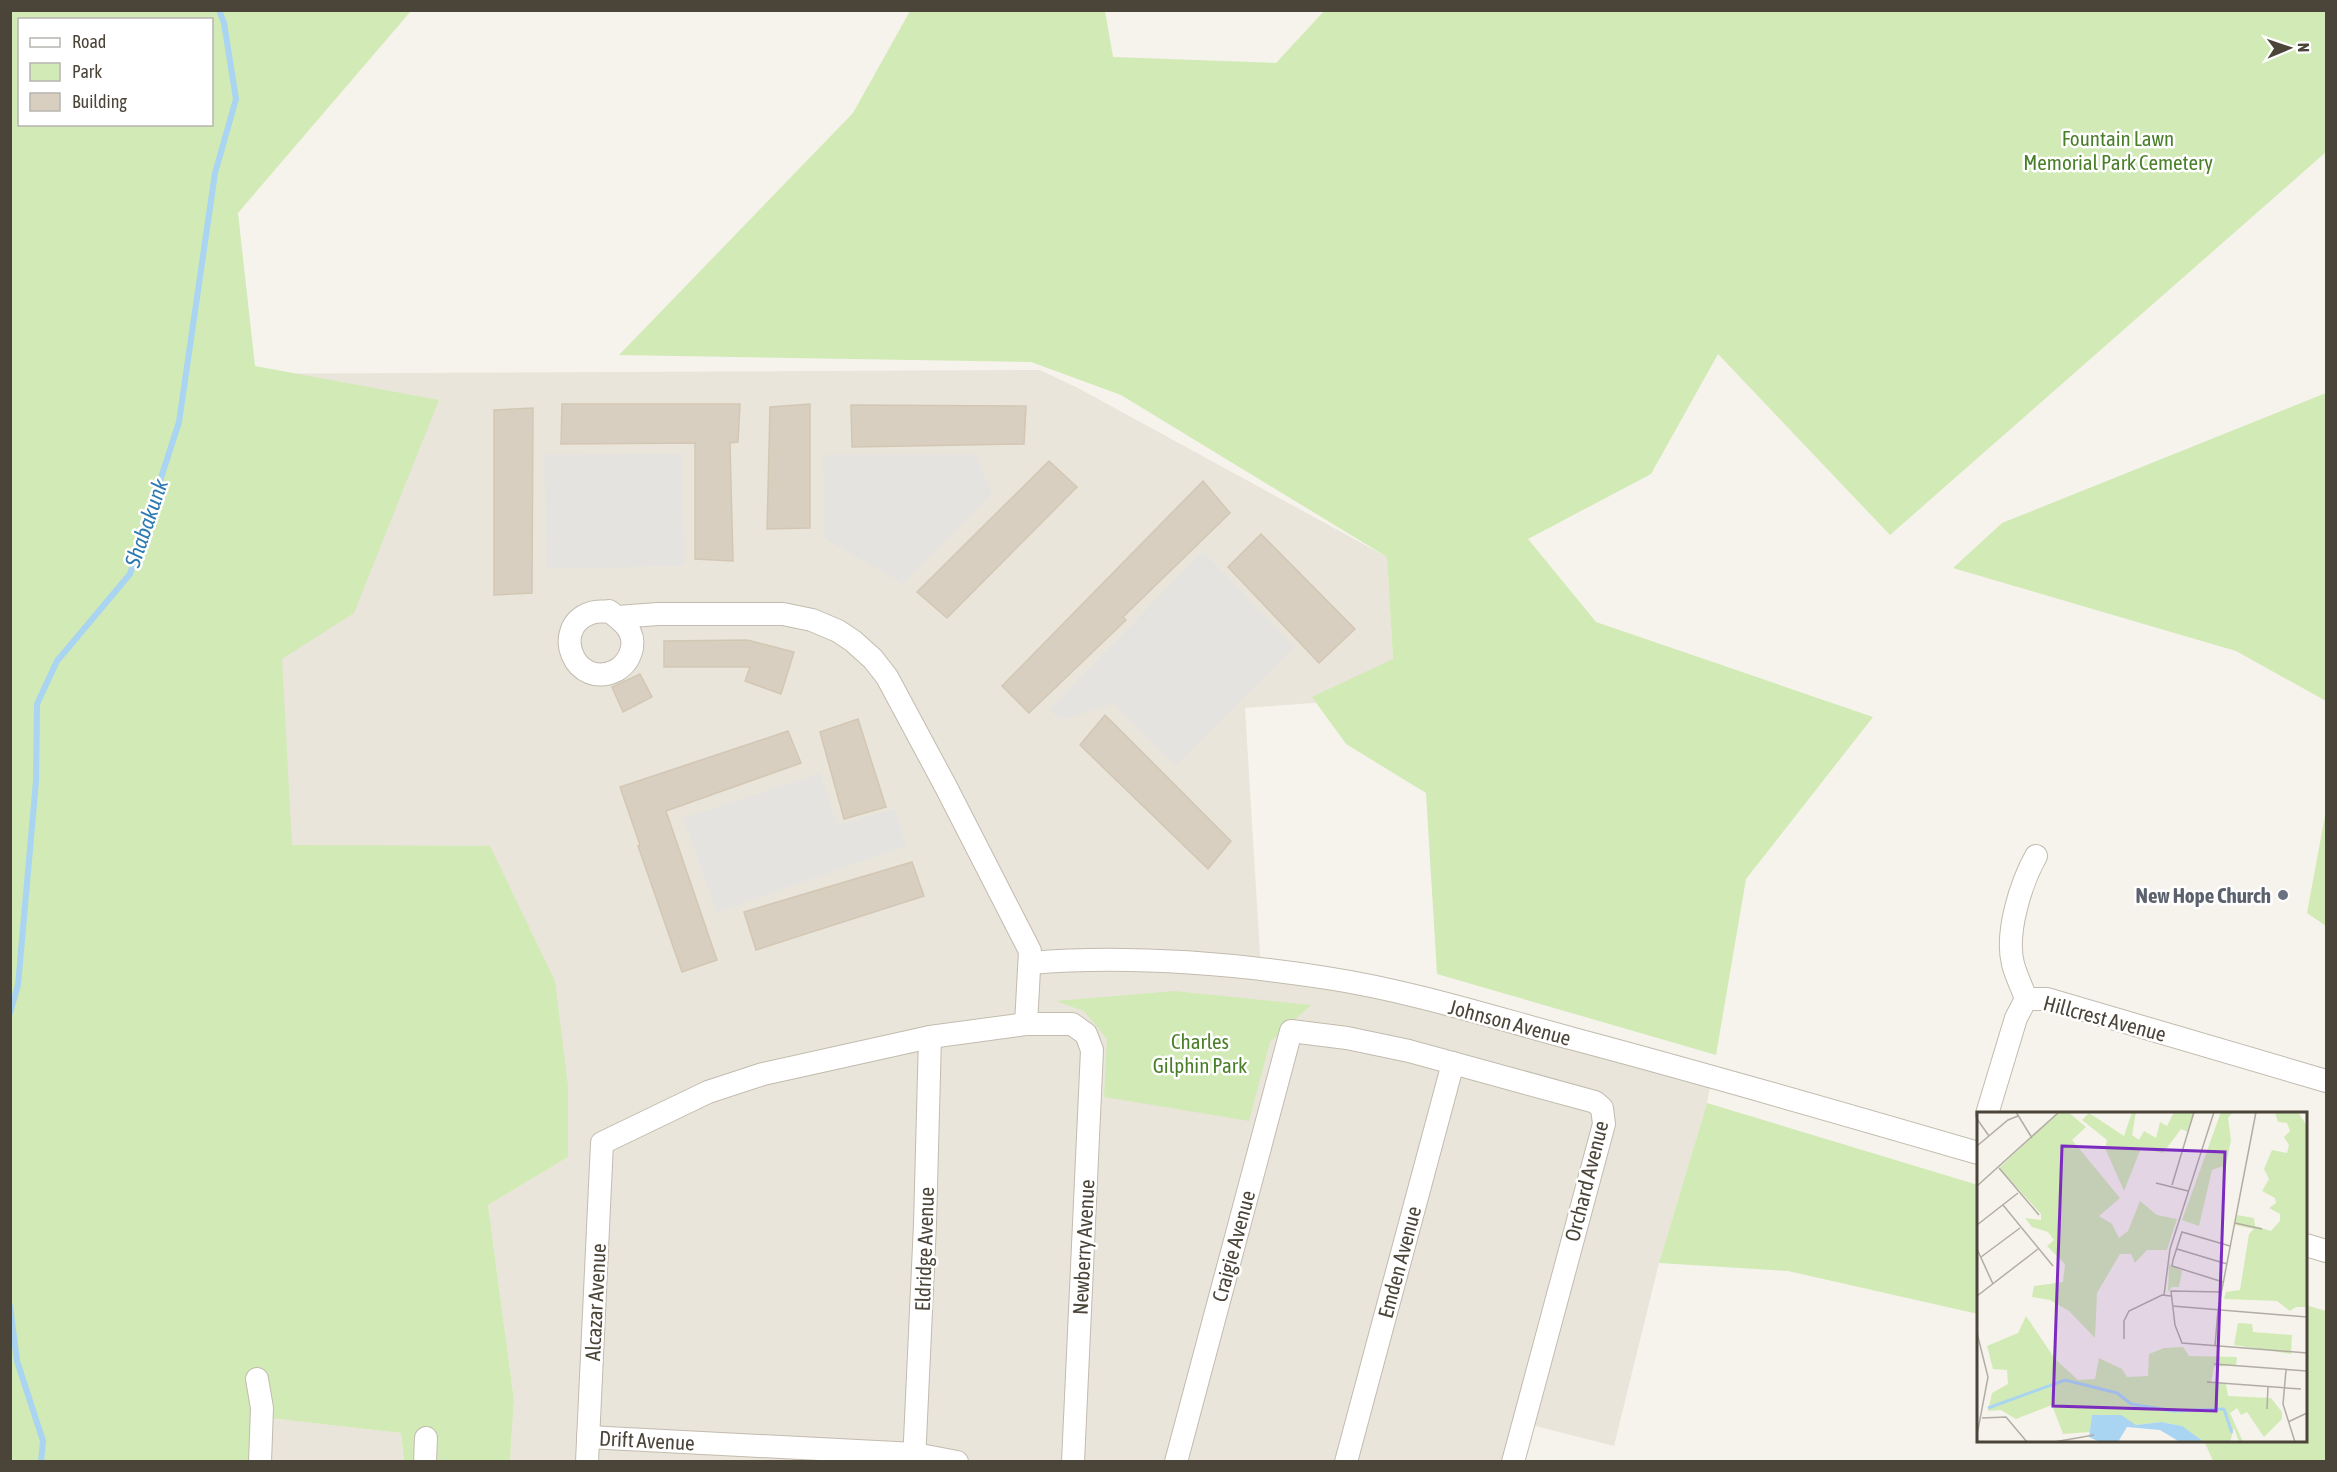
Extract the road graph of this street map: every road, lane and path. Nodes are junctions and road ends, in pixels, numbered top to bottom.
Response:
1 (618, 618) dead end
2 (2036, 856) dead end
3 (1030, 963) junction
4 (2026, 999) junction
5 (1026, 1024) junction
6 (1291, 1031) joint
7 (930, 1037) junction
8 (1453, 1063) junction
9 (2326, 1080) edge
10 (1987, 1112) edge
11 (1977, 1149) edge
12 (2307, 1245) edge
13 (2326, 1251) edge
14 (256, 1379) dead end
15 (588, 1437) junction
16 (426, 1438) dead end
17 (914, 1458) edge
18 (260, 1461) edge
19 (425, 1461) edge
20 (587, 1461) edge
21 (957, 1461) edge
22 (1073, 1461) edge
23 (1176, 1461) edge
24 (1346, 1461) edge
25 (1513, 1461) edge

1 - 3 street
2 - 4 street, Hillcrest Avenue
3 - 5 street
3 - 11 street, Johnson Avenue
4 - 9 street, Hillcrest Avenue
4 - 10 street
5 - 7 street
5 - 22 street, Newberry Avenue
6 - 8 street, Orchard Avenue
6 - 23 street, Craigie Avenue
7 - 15 street, Alcazar Avenue
7 - 17 street, Eldridge Avenue
8 - 24 street, Emden Avenue
8 - 25 street, Orchard Avenue
12 - 13 street
14 - 18 street
15 - 17 street, Drift Avenue
15 - 20 street, Alcazar Avenue
16 - 19 street
17 - 21 street, Drift Avenue

